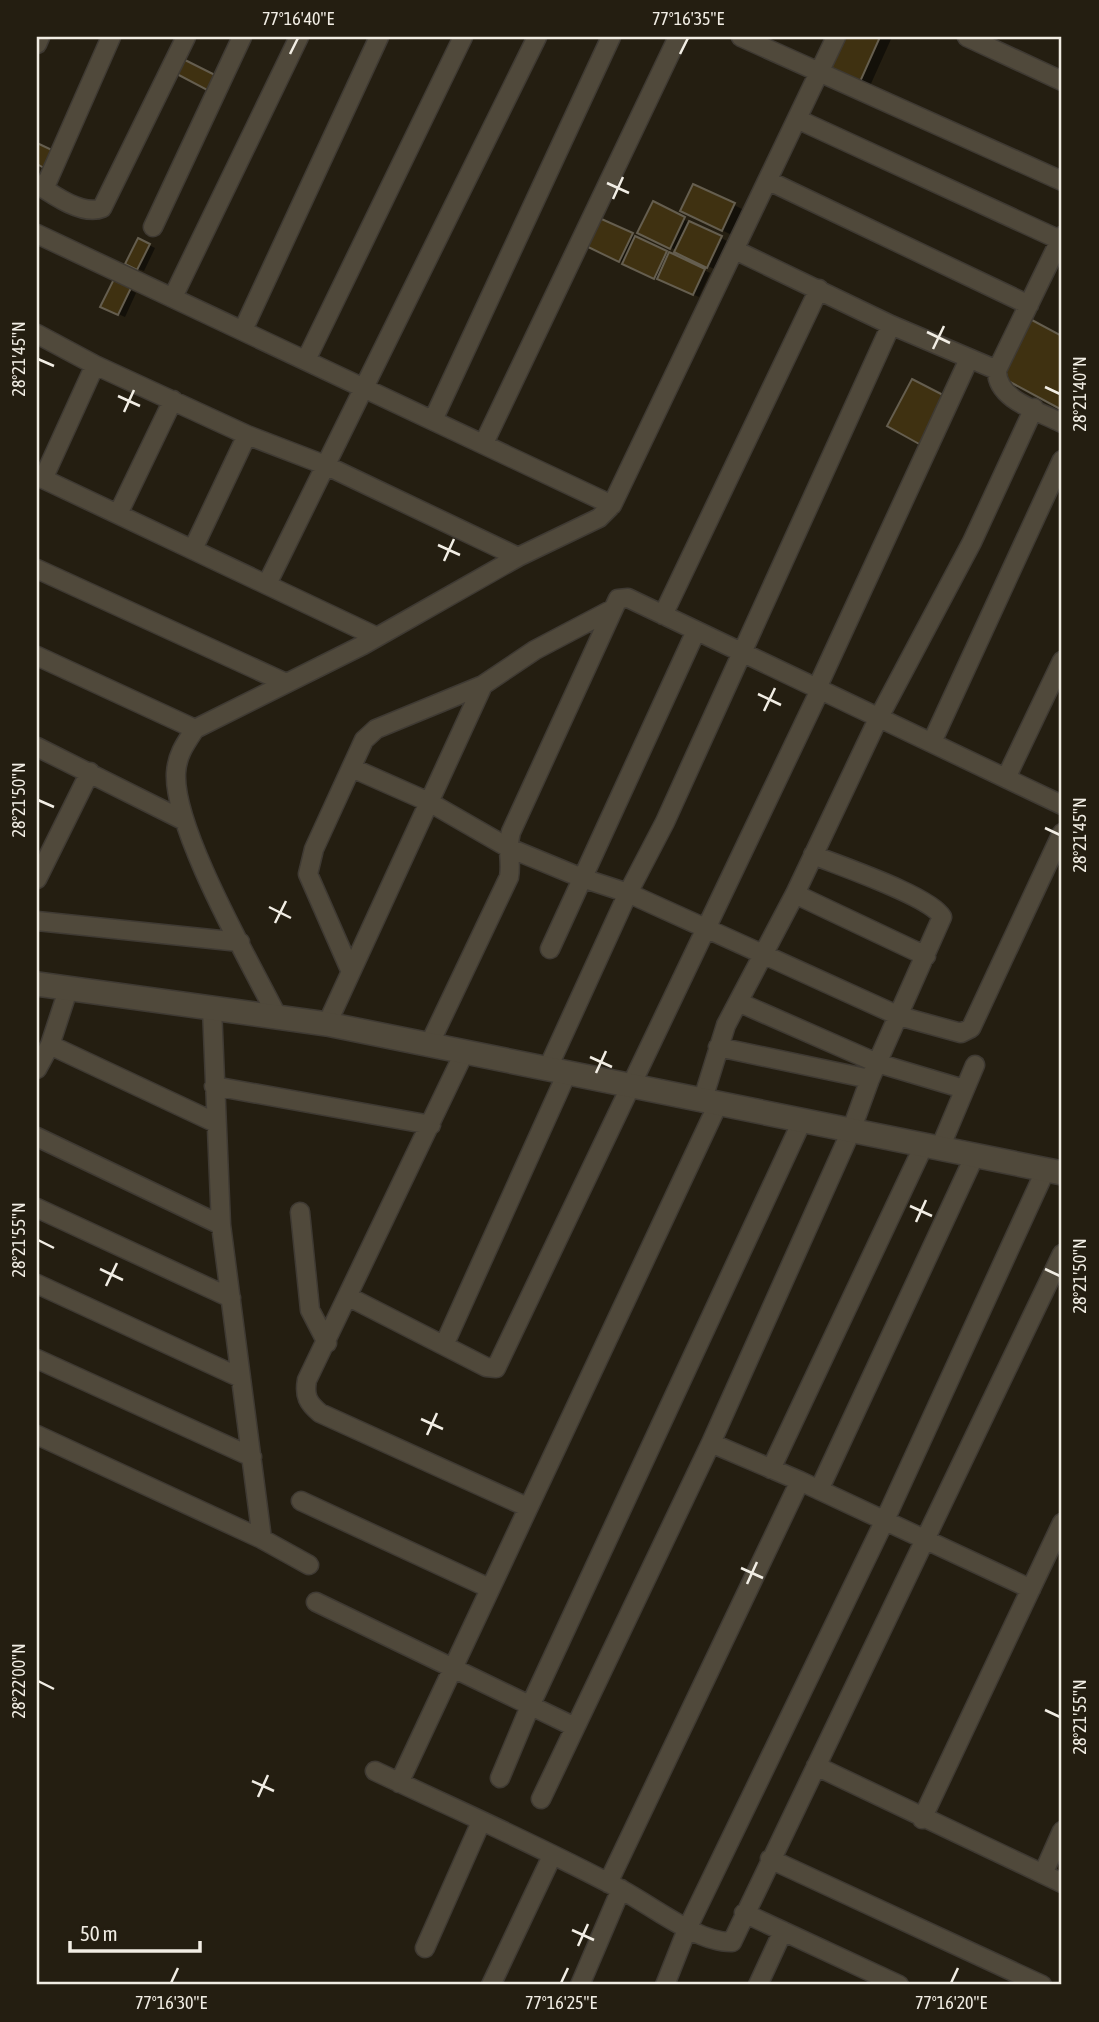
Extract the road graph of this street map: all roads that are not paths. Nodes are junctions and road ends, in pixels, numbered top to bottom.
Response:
1 (40, 37) edge
2 (111, 37) edge
3 (186, 37) edge
4 (242, 37) edge
5 (299, 37) edge
6 (379, 37) edge
7 (463, 37) edge
8 (537, 37) edge
9 (611, 37) edge
10 (678, 37) edge
11 (741, 37) edge
12 (836, 37) edge
13 (967, 37) edge
14 (37, 44) edge
15 (819, 74) junction
16 (1062, 81) edge
17 (797, 119) junction
18 (769, 181) junction
19 (1062, 181) edge
20 (40, 186) edge
21 (153, 227) dead end
22 (37, 234) edge
23 (1061, 238) edge
24 (735, 250) junction
25 (819, 289) junction
26 (173, 297) junction
27 (1029, 305) junction
28 (891, 325) junction
29 (243, 330) junction
30 (37, 334) edge
31 (969, 359) junction
32 (306, 360) junction
33 (95, 365) junction
34 (998, 370) junction
35 (366, 388) junction
36 (173, 400) junction
37 (1034, 408) junction
38 (433, 420) junction
39 (1062, 423) edge
40 (247, 435) junction
41 (484, 443) junction
42 (1062, 460) edge
43 (325, 465) junction
44 (40, 478) edge
45 (612, 505) junction
46 (118, 514) junction
47 (193, 549) junction
48 (518, 558) junction
49 (37, 569) edge
50 (267, 584) junction
51 (611, 610) junction
52 (663, 615) junction
53 (695, 631) junction
54 (377, 637) junction
55 (740, 652) junction
56 (37, 656) edge
57 (1062, 661) edge
58 (286, 683) junction
59 (483, 685) junction
60 (818, 689) junction
61 (878, 719) junction
62 (195, 729) junction
63 (932, 742) junction
64 (37, 747) edge
65 (352, 768) junction
66 (90, 772) junction
67 (1006, 778) junction
68 (429, 802) junction
69 (1062, 805) edge
70 (183, 820) junction
71 (1062, 833) edge
72 (507, 847) junction
73 (813, 855) junction
74 (582, 878) junction
75 (37, 879) edge
76 (628, 893) junction
77 (794, 894) junction
78 (37, 921) edge
79 (708, 930) junction
80 (240, 942) junction
81 (550, 948) dead end
82 (762, 955) junction
83 (926, 956) junction
84 (351, 972) junction
85 (37, 984) edge
86 (69, 987) junction
87 (738, 1002) junction
88 (212, 1007) junction
89 (277, 1016) junction
90 (899, 1016) junction
91 (327, 1024) junction
92 (50, 1045) junction
93 (429, 1045) junction
94 (718, 1047) junction
95 (464, 1053) junction
96 (975, 1065) dead end
97 (37, 1069) edge
98 (873, 1071) junction
99 (557, 1072) junction
100 (215, 1086) junction
101 (632, 1087) junction
102 (964, 1089) junction
103 (710, 1103) junction
104 (802, 1121) junction
105 (215, 1122) junction
106 (431, 1125) junction
107 (851, 1131) junction
108 (37, 1136) edge
109 (932, 1147) junction
110 (975, 1155) junction
111 (1054, 1171) edge
112 (37, 1208) edge
113 (300, 1212) dead end
114 (221, 1224) junction
115 (1062, 1254) edge
116 (37, 1284) edge
117 (349, 1297) junction
118 (231, 1298) junction
119 (327, 1343) junction
120 (445, 1343) junction
121 (37, 1359) edge
122 (242, 1378) junction
123 (37, 1435) edge
124 (711, 1444) junction
125 (252, 1457) junction
126 (771, 1469) junction
127 (800, 1481) junction
128 (819, 1490) junction
129 (301, 1501) dead end
130 (527, 1507) junction
131 (884, 1522) junction
132 (1062, 1523) edge
133 (262, 1539) junction
134 (925, 1540) junction
135 (309, 1565) dead end
136 (489, 1588) junction
137 (1031, 1589) junction
138 (316, 1602) dead end
139 (453, 1666) junction
140 (531, 1704) junction
141 (575, 1727) junction
142 (816, 1766) junction
143 (375, 1771) dead end
144 (500, 1777) dead end
145 (399, 1783) junction
146 (541, 1799) dead end
147 (922, 1819) junction
148 (481, 1822) junction
149 (1062, 1831) edge
150 (552, 1856) junction
151 (770, 1859) junction
152 (1043, 1874) junction
153 (1062, 1882) edge
154 (615, 1886) junction
155 (744, 1913) junction
156 (688, 1927) junction
157 (783, 1931) junction
158 (425, 1948) dead end
159 (491, 1985) edge
160 (580, 1985) edge
161 (665, 1985) edge
162 (758, 1985) edge
163 (899, 1985) edge
164 (1042, 1985) edge

1 - 14 street
2 - 20 street
3 - 20 street
4 - 21 street
5 - 26 street
6 - 29 street
7 - 32 street
8 - 35 street
9 - 38 street
10 - 41 street
11 - 15 street
12 - 15 street
13 - 16 street
15 - 17 street
15 - 19 street
17 - 18 street
17 - 23 street
18 - 24 street
18 - 27 street
22 - 26 street
23 - 27 street
24 - 25 street
24 - 45 street
25 - 28 street
25 - 52 street
26 - 29 street
27 - 34 street
28 - 31 street
28 - 55 street
29 - 32 street
30 - 33 street
31 - 34 street
31 - 60 street
32 - 35 street
33 - 36 street
33 - 44 street
34 - 37 street
35 - 38 street
35 - 43 street
36 - 40 street
36 - 46 street
37 - 39 street
37 - 61 street
38 - 41 street
40 - 43 street
40 - 47 street
41 - 45 street
42 - 63 street
43 - 48 street
43 - 50 street
44 - 46 street
45 - 48 street
46 - 47 street
47 - 50 street
48 - 54 street
49 - 58 street
50 - 54 street
51 - 52 street
51 - 59 street
51 - 72 street
52 - 53 street
53 - 55 street
53 - 74 street
54 - 58 street
55 - 60 street
55 - 76 street
56 - 62 street
57 - 67 street
58 - 62 street
59 - 65 street
59 - 68 street
60 - 61 street
60 - 79 street
61 - 63 street
61 - 73 street
62 - 70 street
63 - 67 street
64 - 66 street
65 - 68 street
65 - 84 street
66 - 70 street
66 - 75 street
67 - 69 street
68 - 72 street
68 - 84 street
70 - 80 street
71 - 90 street
72 - 74 street
72 - 93 street
73 - 77 street
73 - 83 street
74 - 76 street
74 - 81 street
76 - 79 street
76 - 99 street
77 - 82 street
77 - 83 street
78 - 80 street
79 - 82 street
79 - 101 street
80 - 89 street
82 - 87 street
82 - 90 street
83 - 90 street
84 - 91 street
85 - 86 street
86 - 88 street
86 - 92 street
87 - 94 street
87 - 98 street
88 - 89 street
88 - 100 street
89 - 91 street
90 - 98 street
91 - 93 street
92 - 97 street
92 - 105 street
93 - 95 street
94 - 98 street
94 - 103 street
95 - 99 street
95 - 106 street
96 - 102 street
98 - 102 street
98 - 107 street
99 - 101 street
99 - 120 street
100 - 105 street
100 - 106 street
101 - 103 street
101 - 120 street
102 - 109 street
103 - 104 street
103 - 130 street
104 - 107 street
104 - 140 street
105 - 114 street
106 - 117 street
107 - 109 street
107 - 124 street
108 - 114 street
109 - 110 street
109 - 126 street
110 - 111 street
110 - 128 street
111 - 131 street
112 - 118 street
113 - 119 street
114 - 118 street
115 - 134 street
116 - 122 street
117 - 119 street
117 - 120 street
118 - 122 street
119 - 130 street
121 - 125 street
122 - 125 street
123 - 133 street
124 - 126 street
124 - 141 street
125 - 133 street
126 - 127 street
127 - 128 street
127 - 154 street
128 - 131 street
129 - 136 street
130 - 136 street
131 - 134 street
131 - 156 street
132 - 137 street
133 - 135 street
134 - 137 street
134 - 142 street
136 - 139 street
137 - 147 street
138 - 139 street
139 - 140 street
139 - 145 street
140 - 141 street
140 - 144 street
141 - 146 street
142 - 147 street
142 - 151 street
143 - 145 street
145 - 148 street
147 - 152 street
148 - 150 street
148 - 158 street
149 - 152 street
150 - 154 street
150 - 159 street
151 - 155 street
151 - 164 street
152 - 153 street
154 - 156 street
154 - 160 street
155 - 156 street
155 - 157 street
156 - 161 street
157 - 162 street
157 - 163 street

